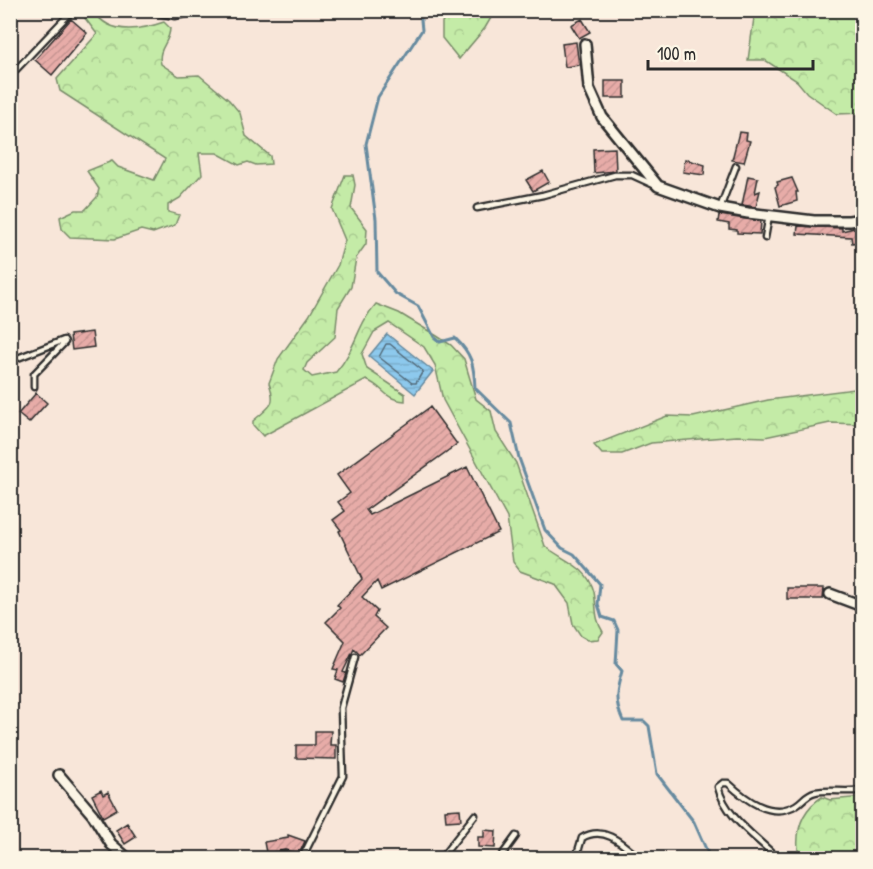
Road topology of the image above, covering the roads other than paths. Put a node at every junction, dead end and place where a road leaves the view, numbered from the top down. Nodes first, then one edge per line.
1 (73, 10) edge
2 (142, 10) edge
3 (202, 11) edge
4 (585, 44) dead end
5 (10, 76) edge
6 (736, 166) dead end
7 (658, 186) junction
8 (477, 208) dead end
9 (720, 208) junction
10 (769, 216) junction
11 (862, 219) edge
12 (765, 238) dead end
13 (10, 361) edge
14 (34, 387) dead end
15 (830, 594) dead end
16 (862, 606) edge
17 (355, 657) dead end
18 (59, 775) dead end
19 (862, 790) edge
20 (475, 815) dead end
21 (516, 836) dead end
22 (772, 853) dead end
23 (127, 858) edge
24 (302, 858) edge
25 (441, 858) edge
26 (500, 858) edge
27 (576, 858) edge
28 (639, 858) edge

1 - 5 lane
2 - 3 lane
4 - 7 street
6 - 9 lane
7 - 8 lane
7 - 9 street
9 - 10 street
10 - 11 street
10 - 12 lane
13 - 14 lane
15 - 16 street
17 - 24 lane
18 - 23 street
19 - 22 lane
20 - 25 lane
21 - 26 lane
27 - 28 lane

